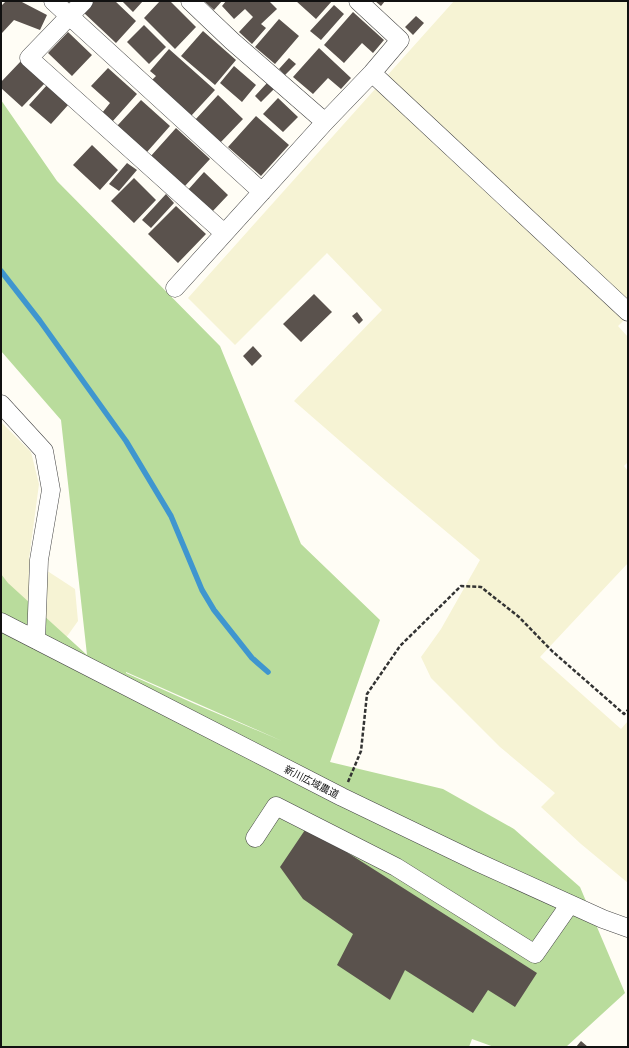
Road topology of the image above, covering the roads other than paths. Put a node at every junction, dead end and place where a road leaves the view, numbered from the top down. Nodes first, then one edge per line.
1 (53, 1) edge
2 (84, 1) edge
3 (190, 1) edge
4 (358, 1) edge
5 (70, 16) junction
6 (372, 73) junction
7 (325, 122) junction
8 (262, 192) junction
9 (224, 233) junction
10 (175, 288) dead end
11 (628, 312) edge
12 (1, 404) edge
13 (1, 622) edge
14 (36, 640) junction
15 (255, 838) dead end
16 (570, 904) junction
17 (628, 928) edge

1 - 5 street
2 - 5 street
3 - 7 street
4 - 6 street
5 - 8 street
5 - 9 street
6 - 7 street
6 - 11 street
7 - 8 street
8 - 9 street
9 - 10 street
12 - 14 street
13 - 14 street, 新川広域農道
14 - 16 street, 新川広域農道
15 - 16 street
16 - 17 street, 新川広域農道

